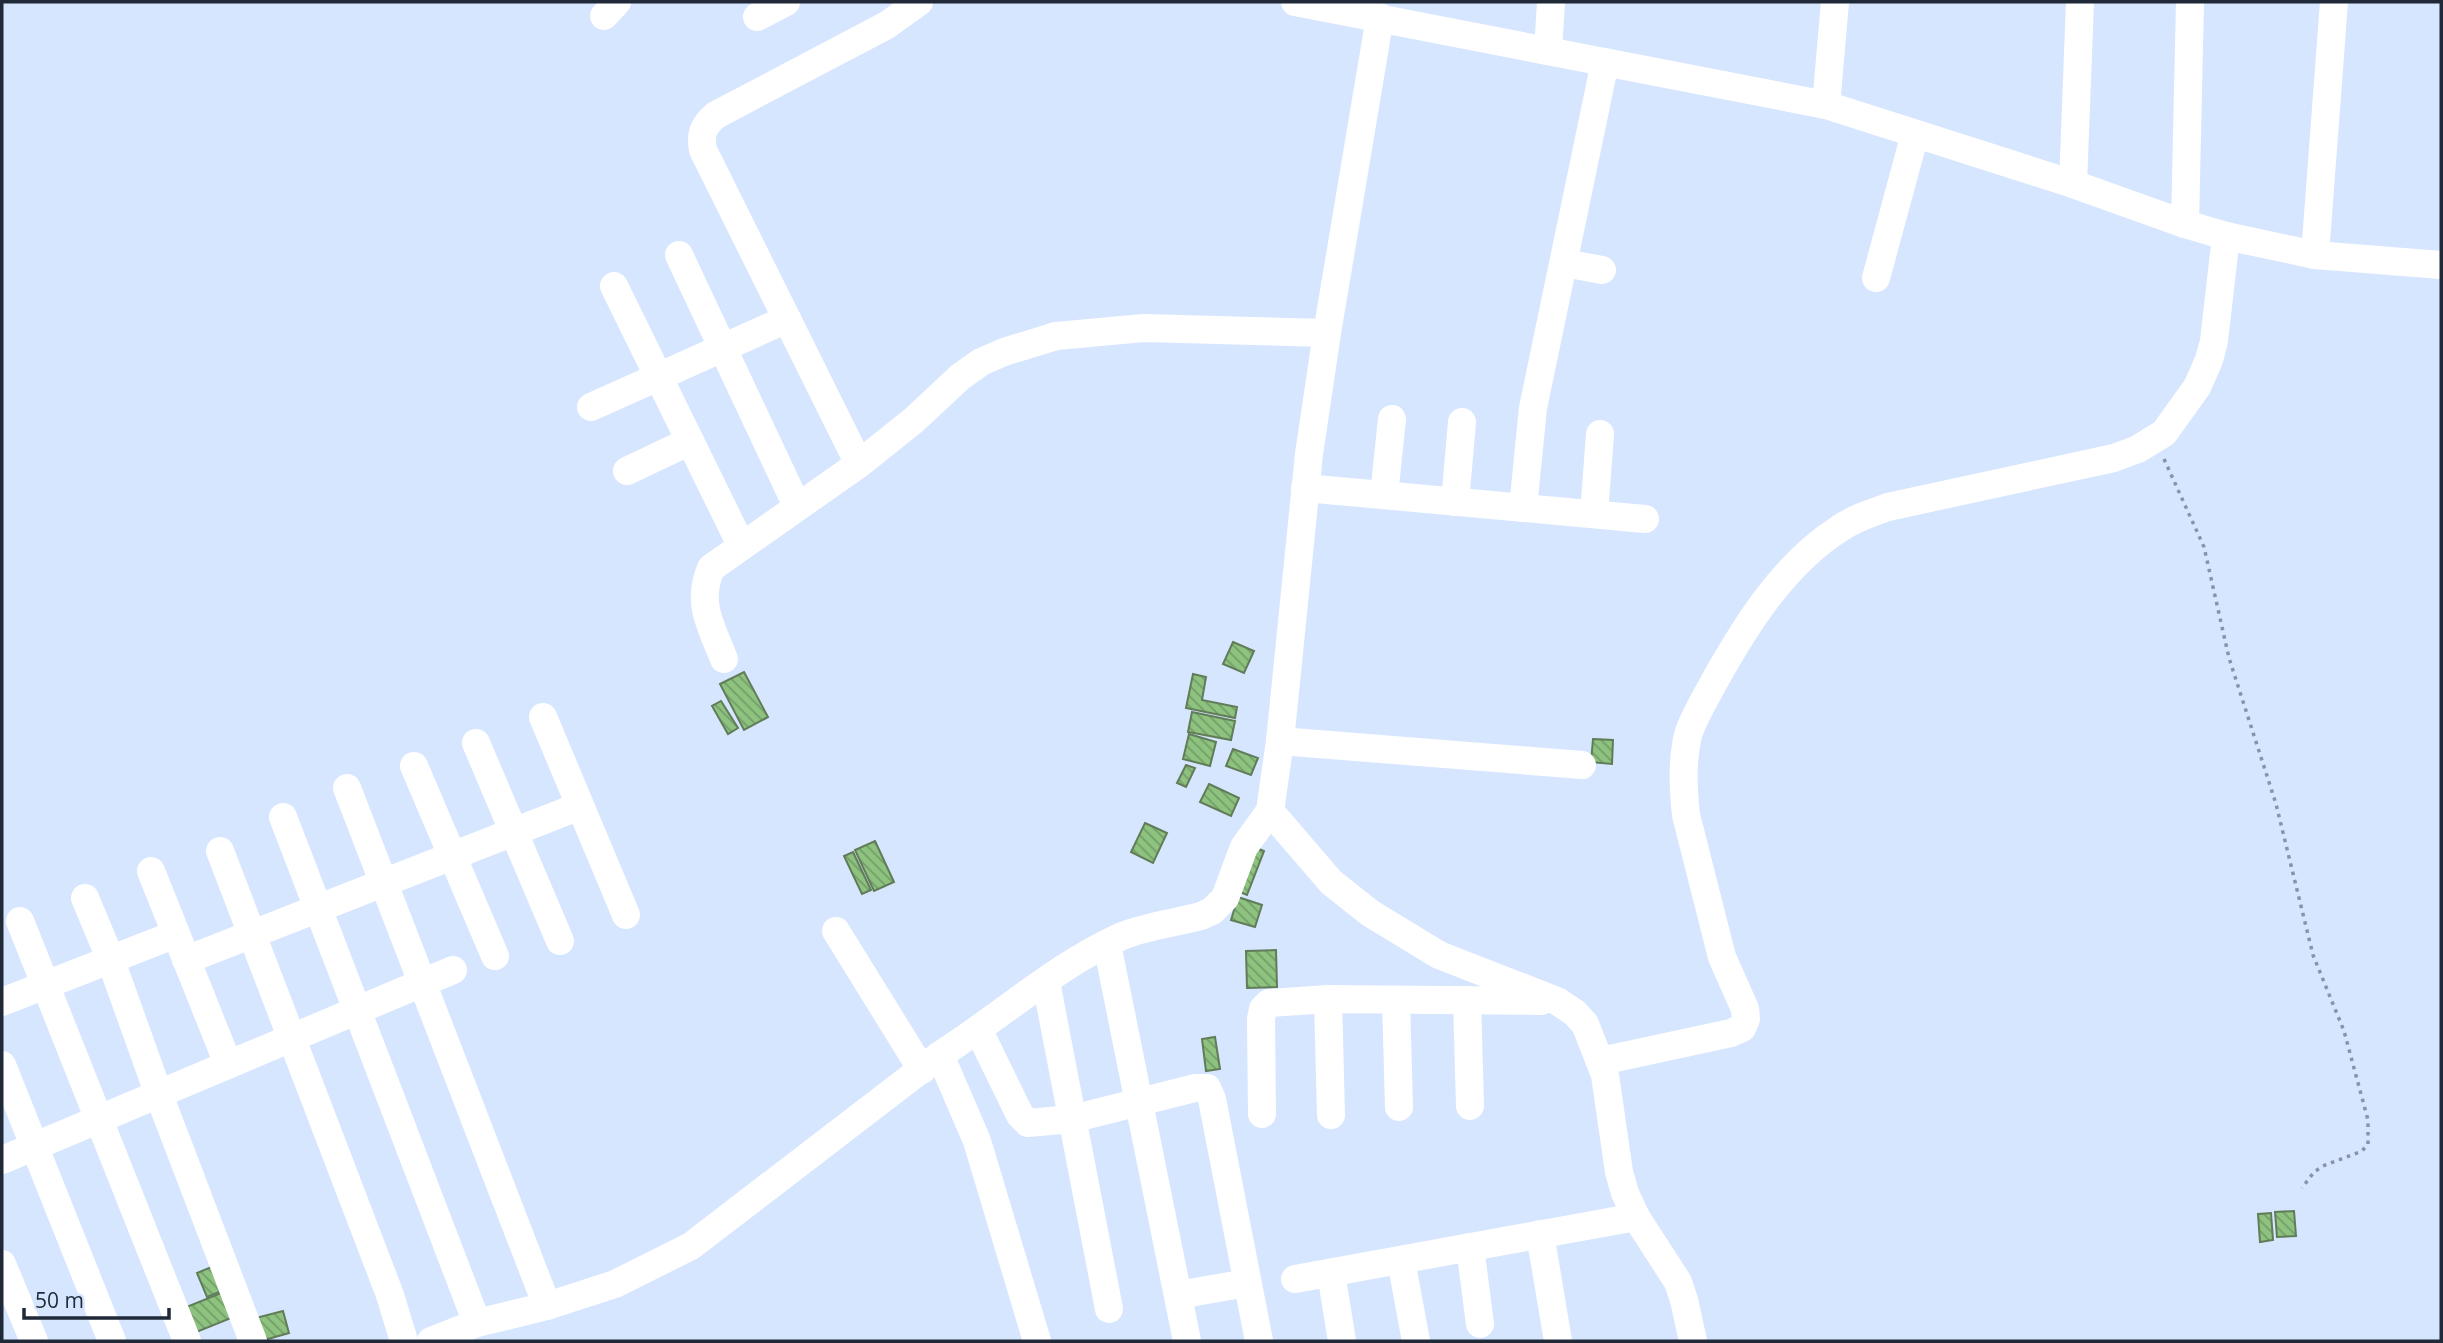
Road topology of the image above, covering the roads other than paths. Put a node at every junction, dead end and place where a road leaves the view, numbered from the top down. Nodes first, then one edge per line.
1 (786, 2) edge
2 (919, 2) edge
3 (1295, 2) edge
4 (1551, 2) edge
5 (1835, 2) edge
6 (2080, 2) edge
7 (2190, 2) edge
8 (2334, 2) edge
9 (1331, 5) edge
10 (1380, 16) junction
11 (757, 17) dead end
12 (1548, 51) junction
13 (1605, 62) junction
14 (1826, 105) junction
15 (1915, 134) junction
16 (2073, 184) junction
17 (2185, 225) junction
18 (2226, 236) junction
19 (679, 255) dead end
20 (2315, 255) junction
21 (1564, 263) junction
22 (2441, 265) edge
23 (1602, 270) dead end
24 (1876, 278) dead end
25 (614, 286) dead end
26 (787, 319) junction
27 (1327, 333) junction
28 (723, 348) junction
29 (659, 377) junction
30 (591, 407) dead end
31 (1392, 419) dead end
32 (1462, 422) dead end
33 (1600, 434) dead end
34 (690, 441) junction
35 (859, 464) junction
36 (627, 471) dead end
37 (1305, 488) junction
38 (1384, 495) junction
39 (1455, 502) junction
40 (797, 506) junction
41 (1523, 508) junction
42 (1594, 514) junction
43 (1645, 519) dead end
44 (741, 545) junction
45 (724, 659) dead end
46 (543, 717) dead end
47 (1280, 741) junction
48 (476, 743) dead end
49 (414, 765) dead end
50 (1581, 765) dead end
51 (347, 788) dead end
52 (580, 806) junction
53 (1270, 811) junction
54 (282, 817) dead end
55 (514, 831) junction
56 (219, 850) dead end
57 (452, 856) junction
58 (150, 871) dead end
59 (383, 883) junction
60 (85, 898) dead end
61 (317, 909) junction
62 (626, 915) dead end
63 (20, 921) dead end
64 (836, 931) dead end
65 (176, 934) junction
66 (252, 934) junction
67 (560, 941) dead end
68 (1107, 944) junction
69 (495, 956) dead end
70 (110, 958) junction
71 (186, 960) junction
72 (453, 970) dead end
73 (422, 982) junction
74 (1045, 982) junction
75 (45, 984) junction
76 (1328, 999) junction
77 (1396, 1000) junction
78 (1467, 1000) junction
79 (1557, 1001) junction
80 (2, 1002) edge
81 (356, 1010) junction
82 (979, 1031) junction
83 (292, 1038) junction
84 (1601, 1061) junction
85 (931, 1062) junction
86 (229, 1064) junction
87 (2, 1065) edge
88 (159, 1095) junction
89 (1139, 1104) junction
90 (1470, 1106) dead end
91 (1399, 1107) dead end
92 (1262, 1114) dead end
93 (1331, 1115) dead end
94 (98, 1119) junction
95 (1072, 1119) junction
96 (34, 1146) junction
97 (2, 1160) edge
98 (1636, 1217) junction
99 (1540, 1234) junction
100 (1469, 1247) junction
101 (1401, 1260) junction
102 (1331, 1273) junction
103 (4, 1276) edge
104 (1295, 1279) dead end
105 (1247, 1283) junction
106 (1178, 1295) junction
107 (547, 1306) junction
108 (1108, 1308) dead end
109 (477, 1323) junction
110 (1480, 1324) dead end
111 (34, 1341) edge
112 (112, 1341) edge
113 (187, 1341) edge
114 (253, 1341) edge
115 (404, 1341) edge
116 (431, 1341) edge
117 (1037, 1341) edge
118 (1187, 1341) edge
119 (1259, 1341) edge
120 (1342, 1341) edge
121 (1416, 1341) edge
122 (1558, 1341) edge
123 (1693, 1341) edge

1 - 11 street
2 - 26 street
3 - 9 street
4 - 12 street
5 - 14 street
6 - 16 street
7 - 17 street
8 - 20 street
9 - 10 street
10 - 12 street
10 - 27 street
12 - 13 street
13 - 14 street
13 - 21 street
14 - 15 street
15 - 16 street
15 - 24 street
16 - 17 street
17 - 18 street
18 - 20 street
18 - 84 street
19 - 28 street
20 - 22 street
21 - 23 street
21 - 41 street
25 - 29 street
26 - 28 street
26 - 35 street
27 - 35 street
27 - 37 street
28 - 29 street
28 - 40 street
29 - 30 street
29 - 34 street
31 - 38 street
32 - 39 street
33 - 42 street
34 - 36 street
34 - 44 street
35 - 40 street
37 - 38 street
37 - 47 street
38 - 39 street
39 - 41 street
40 - 44 street
41 - 42 street
42 - 43 street
44 - 45 street
46 - 52 street
47 - 50 street
47 - 53 street
48 - 55 street
49 - 57 street
51 - 59 street
52 - 55 street
52 - 62 street
53 - 68 street
53 - 79 street
54 - 61 street
55 - 57 street
55 - 67 street
56 - 66 street
57 - 59 street
57 - 69 street
58 - 65 street
59 - 61 street
59 - 73 street
60 - 70 street
61 - 66 street
61 - 81 street
63 - 75 street
64 - 85 street
65 - 70 street
65 - 71 street
66 - 71 street
66 - 83 street
68 - 74 street
68 - 89 street
70 - 75 street
70 - 88 street
71 - 86 street
72 - 73 street
73 - 81 street
73 - 107 street
74 - 82 street
74 - 95 street
75 - 80 street
75 - 94 street
76 - 77 street
76 - 92 street
76 - 93 street
77 - 78 street
77 - 91 street
78 - 79 street
78 - 90 street
79 - 84 street
81 - 83 street
81 - 109 street
82 - 85 street
82 - 95 street
83 - 86 street
83 - 115 street
84 - 98 street
85 - 107 street
85 - 117 street
86 - 88 street
87 - 96 street
88 - 94 street
88 - 114 street
89 - 95 street
89 - 105 street
89 - 106 street
94 - 96 street
94 - 113 street
95 - 108 street
96 - 97 street
96 - 112 street
98 - 99 street
98 - 123 street
99 - 100 street
99 - 122 street
100 - 101 street
100 - 110 street
101 - 102 street
101 - 121 street
102 - 104 street
102 - 120 street
103 - 111 street
105 - 106 street
105 - 119 street
106 - 118 street
107 - 109 street
109 - 116 street

